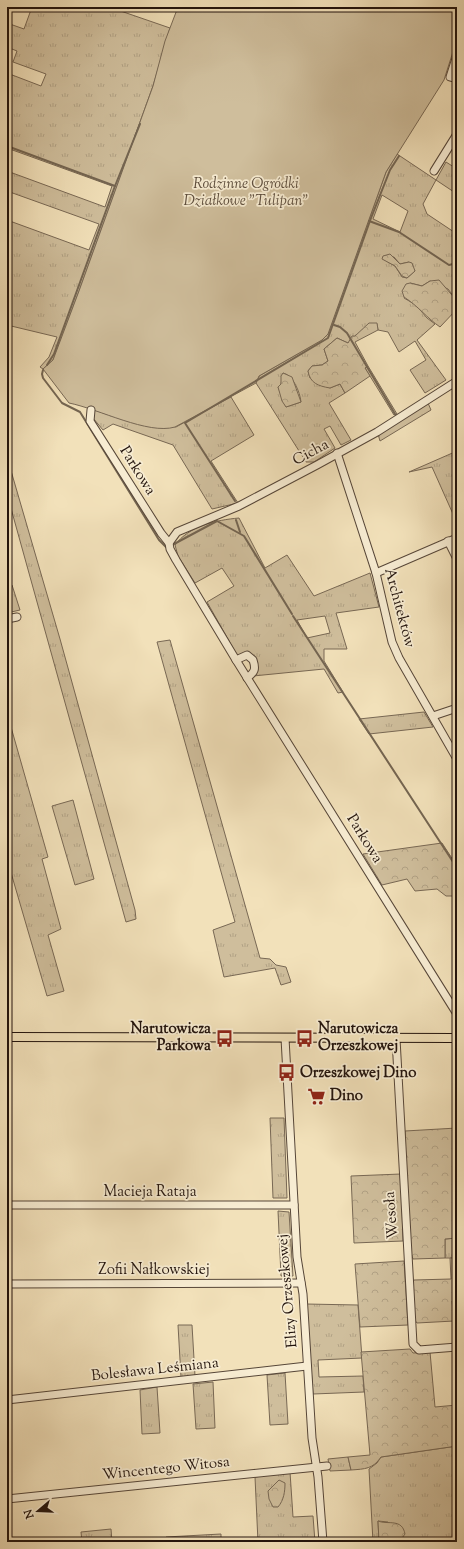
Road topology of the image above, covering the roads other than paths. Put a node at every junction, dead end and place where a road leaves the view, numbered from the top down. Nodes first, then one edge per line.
1 (457, 55) edge
2 (457, 79) edge
3 (457, 134) edge
4 (434, 171) dead end
5 (457, 381) edge
6 (91, 410) dead end
7 (337, 453) junction
8 (457, 538) edge
9 (171, 540) junction
10 (448, 541) junction
11 (457, 559) edge
12 (376, 573) junction
13 (17, 618) dead end
14 (7, 619) edge
15 (236, 660) junction
16 (247, 678) junction
17 (457, 708) edge
18 (433, 716) junction
19 (457, 759) edge
20 (457, 1014) edge
21 (7, 1037) edge
22 (285, 1038) junction
23 (457, 1038) edge
24 (396, 1039) junction
25 (7, 1205) edge
26 (294, 1205) junction
27 (301, 1283) junction
28 (7, 1284) edge
29 (457, 1347) edge
30 (307, 1366) junction
31 (7, 1400) edge
32 (316, 1466) junction
33 (327, 1466) dead end
34 (7, 1498) edge
35 (323, 1542) edge

1 - 2 street
3 - 4 street
5 - 7 street, Cicha
6 - 9 street, Parkowa
7 - 9 street, Cicha
7 - 12 street, Architektów
8 - 10 street
9 - 15 street, Parkowa
10 - 11 street
10 - 12 street
12 - 18 street, Architektów
13 - 14 street
15 - 16 street, Parkowa
15 - 16 street
16 - 20 street, Parkowa
17 - 18 street
18 - 19 street, Architektów
21 - 22 main road
22 - 24 main road
22 - 26 street, Elizy Orzeszkowej
23 - 24 main road
24 - 29 street, Wesoła
25 - 26 street, Macieja Rataja
26 - 27 street, Elizy Orzeszkowej
27 - 28 street, Zofii Nałkowskiej
27 - 30 street, Elizy Orzeszkowej
30 - 31 street, Bolesława Leśmiana
30 - 32 street, Elizy Orzeszkowej
32 - 33 street, Wincentego Witosa
32 - 34 street, Wincentego Witosa
32 - 35 street, Elizy Orzeszkowej

